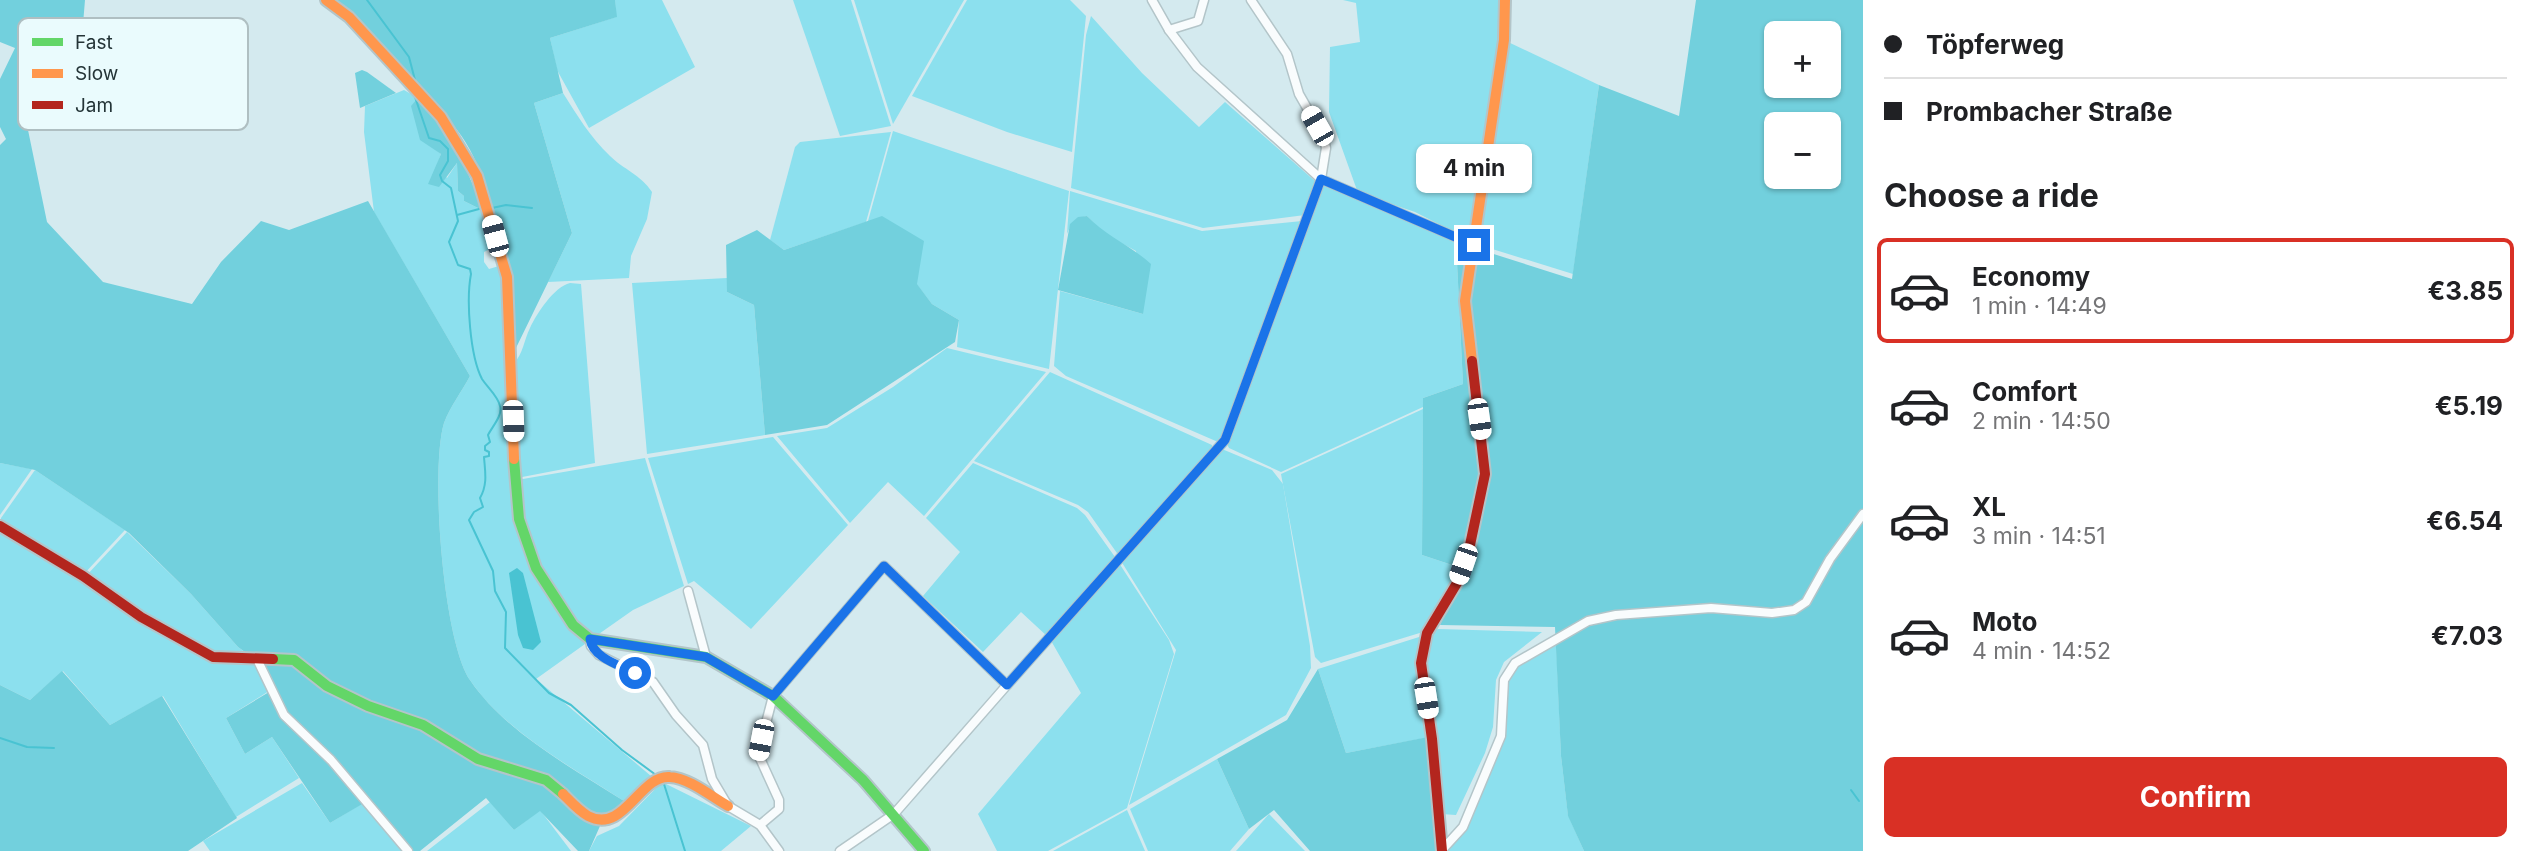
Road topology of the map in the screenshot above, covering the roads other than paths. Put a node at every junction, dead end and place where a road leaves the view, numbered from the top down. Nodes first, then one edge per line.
1 (326, 0) edge
2 (1152, 0) edge
3 (1205, 0) edge
4 (1251, 0) edge
5 (1505, 0) edge
6 (1169, 30) junction
7 (1321, 179) junction
8 (1474, 245) junction
9 (1863, 514) edge
10 (0, 526) edge
11 (688, 592) dead end
12 (590, 639) junction
13 (706, 657) junction
14 (257, 659) junction
15 (1007, 685) junction
16 (773, 696) junction
17 (728, 806) junction
18 (894, 814) junction
19 (760, 825) junction
20 (1442, 850) edge
21 (408, 851) edge
22 (779, 851) edge
23 (840, 851) edge
24 (924, 851) edge

1 - 12 street
2 - 6 street
3 - 6 street
4 - 7 street
5 - 8 street
6 - 7 street
7 - 8 street
7 - 15 street
8 - 20 street
9 - 20 street
10 - 14 street
11 - 13 street
12 - 13 street
12 - 17 street
13 - 16 street
14 - 17 street
14 - 21 street
15 - 16 street
15 - 18 street
16 - 18 street
16 - 19 street
17 - 19 street
18 - 23 street
18 - 24 street
19 - 22 street

